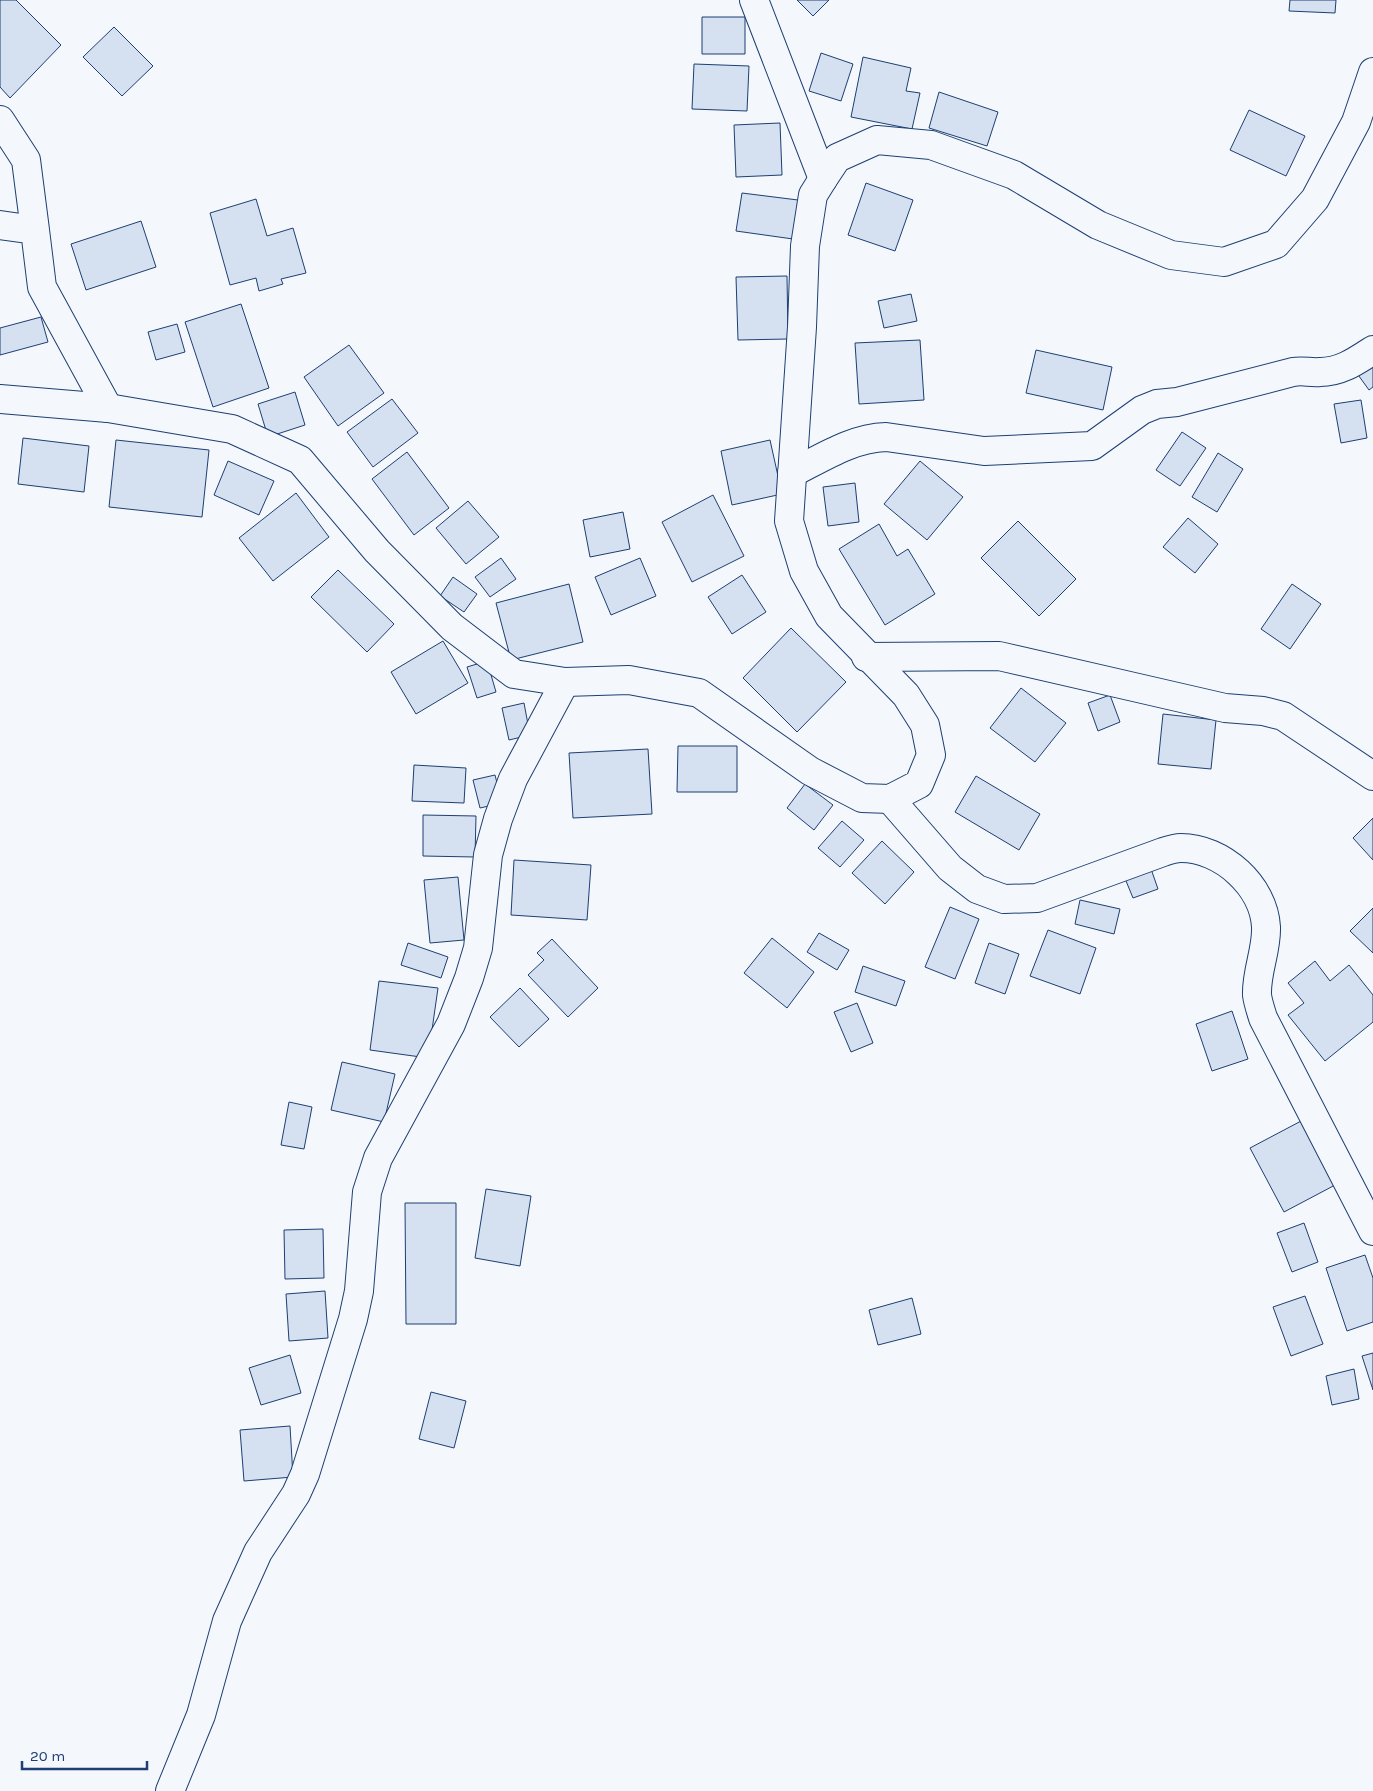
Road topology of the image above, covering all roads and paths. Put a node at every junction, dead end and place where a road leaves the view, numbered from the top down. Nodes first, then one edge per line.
1 (754, 0) edge
2 (1373, 72) edge
3 (0, 120) edge
4 (823, 179) junction
5 (0, 225) edge
6 (35, 230) junction
7 (1373, 350) edge
8 (0, 399) edge
9 (108, 408) junction
10 (792, 472) junction
11 (866, 656) junction
12 (566, 682) junction
13 (1373, 776) edge
14 (890, 799) junction
15 (1366, 1206) edge
16 (1373, 1231) edge
17 (170, 1791) edge

1 - 4 street
2 - 4 street
3 - 6 street
4 - 10 street
5 - 6 street
6 - 9 street
7 - 10 street
8 - 9 street
9 - 12 street
10 - 11 street
11 - 13 street
11 - 14 street
12 - 14 street
12 - 17 street
14 - 15 street
15 - 16 street

